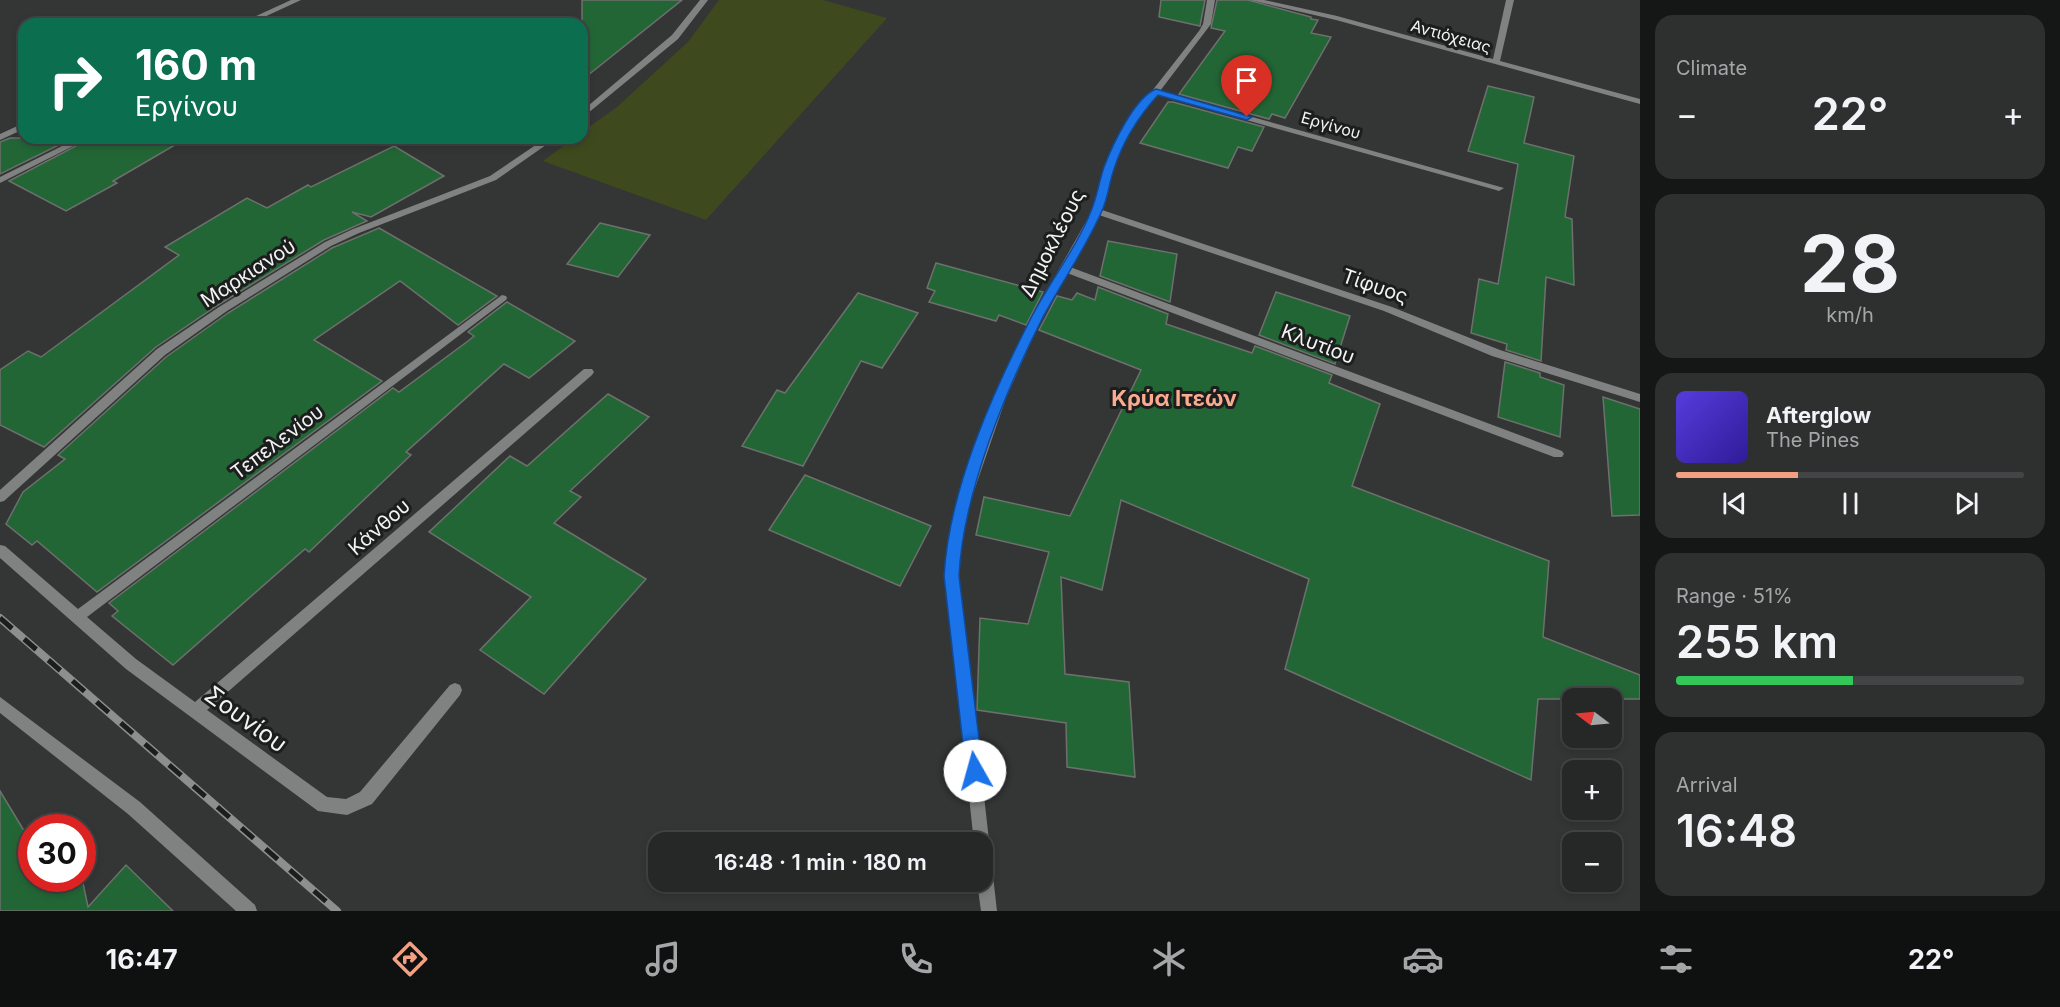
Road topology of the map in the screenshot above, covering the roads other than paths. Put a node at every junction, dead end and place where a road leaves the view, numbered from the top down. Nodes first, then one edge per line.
1 (297, 0) edge
2 (704, 0) edge
3 (1211, 0) edge
4 (1254, 0) edge
5 (1510, 0) edge
6 (256, 18) edge
7 (1496, 63) junction
8 (1156, 92) junction
9 (1640, 102) edge
10 (588, 110) edge
11 (18, 129) edge
12 (0, 137) edge
13 (73, 144) edge
14 (543, 144) edge
15 (0, 180) edge
16 (1499, 188) dead end
17 (1097, 211) junction
18 (1065, 269) junction
19 (502, 298) dead end
20 (588, 372) dead end
21 (1640, 398) edge
22 (1558, 454) dead end
23 (0, 497) edge
24 (0, 550) edge
25 (76, 618) junction
26 (455, 690) dead end
27 (0, 704) edge
28 (195, 711) junction
29 (981, 832) edge
30 (987, 892) edge
31 (249, 911) edge
32 (989, 911) edge

1 - 6 street
2 - 10 street
3 - 8 street, Δημοκλέους
4 - 7 street, Αντιόχειας
5 - 7 street
7 - 9 street, Αντιόχειας
8 - 16 street, Εργίνου
8 - 17 street, Δημοκλέους
11 - 12 street
13 - 15 street
14 - 23 street, Μαρκιανού
17 - 18 street, Δημοκλέους
17 - 21 street, Τίφυος
18 - 22 street, Κλυτίου
18 - 29 street, Δημοκλέους
19 - 25 street, Τεπελενίου
20 - 28 street, Κάνθου
24 - 25 street, Σουνίου
25 - 28 street, Σουνίου
26 - 28 street, Σουνίου
27 - 31 street
30 - 32 street

